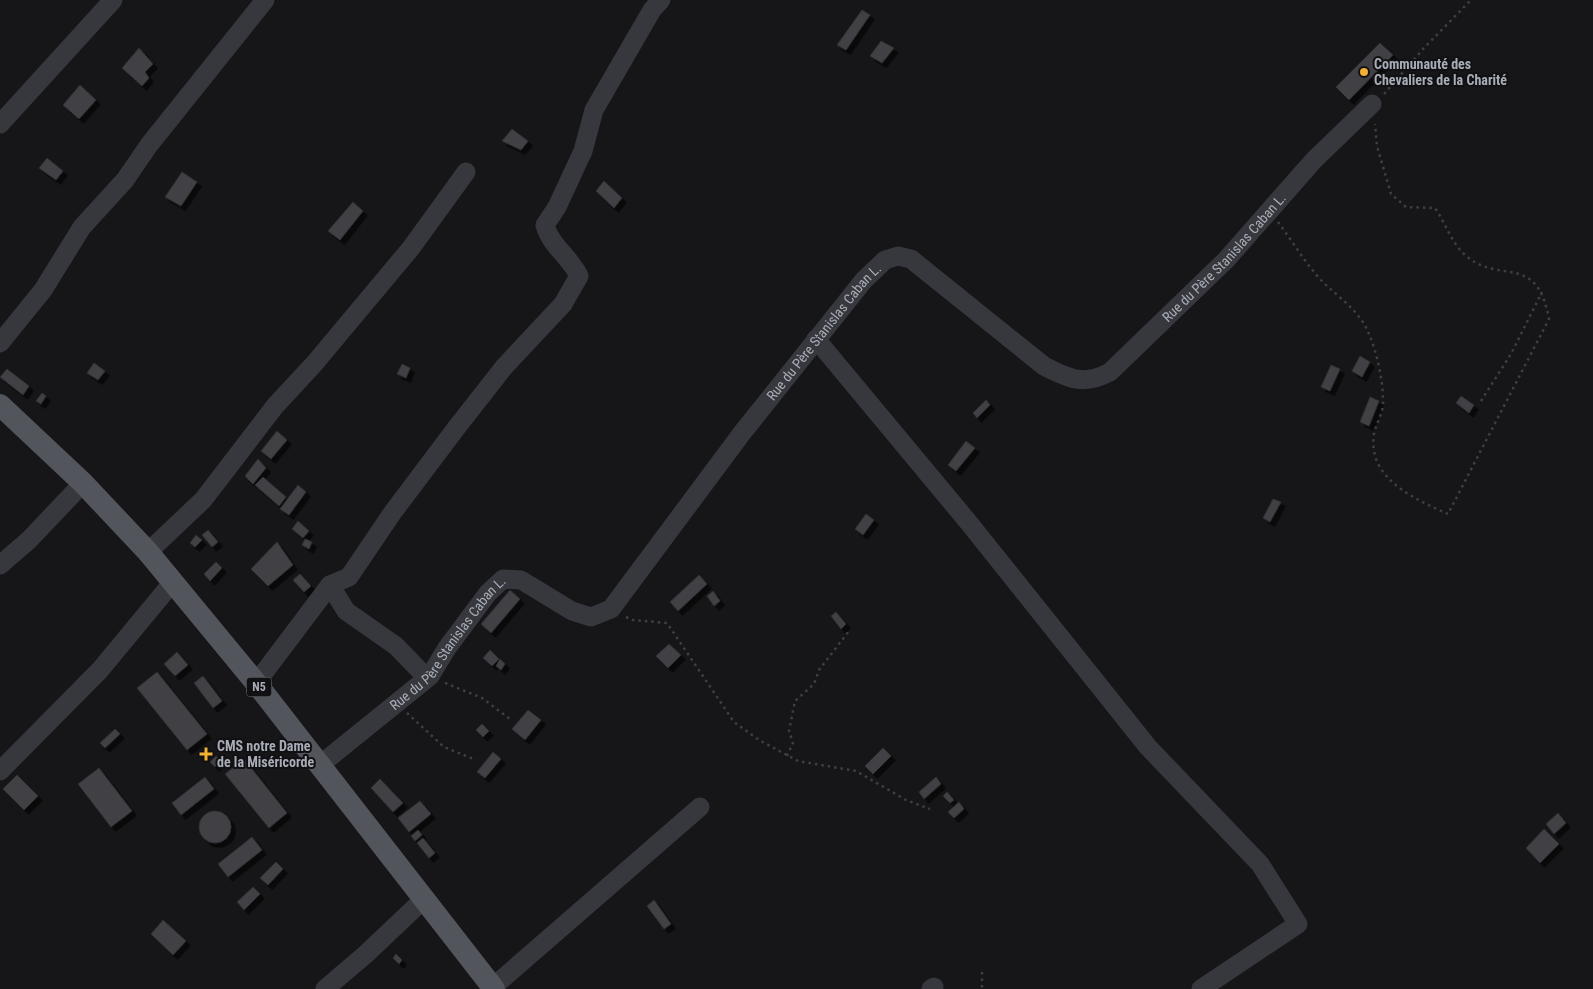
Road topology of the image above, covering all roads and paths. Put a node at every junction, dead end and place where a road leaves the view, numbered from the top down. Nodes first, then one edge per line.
1 (113, 0) edge
2 (265, 0) edge
3 (661, 0) edge
4 (1470, 0) edge
5 (1372, 104) junction
6 (0, 124) edge
7 (466, 172) dead end
8 (1270, 210) junction
9 (1542, 292) junction
10 (816, 339) junction
11 (0, 343) edge
12 (1481, 401) dead end
13 (0, 405) edge
14 (83, 484) junction
15 (148, 552) junction
16 (0, 565) edge
17 (172, 583) junction
18 (330, 585) junction
19 (611, 609) junction
20 (849, 632) dead end
21 (428, 677) junction
22 (256, 683) junction
23 (397, 704) junction
24 (510, 719) dead end
25 (788, 756) junction
26 (476, 760) dead end
27 (320, 765) junction
28 (0, 770) edge
29 (700, 807) dead end
30 (930, 809) dead end
31 (424, 899) junction
32 (982, 972) dead end
33 (493, 988) edge
34 (325, 989) edge
35 (982, 989) edge
36 (1201, 989) edge

1 - 6 street
2 - 11 street
3 - 18 street
4 - 5 path
5 - 8 street, Rue du Père Stanislas Caban L.
5 - 9 path
7 - 15 street
8 - 9 path
8 - 10 street, Rue du Père Stanislas Caban L.
9 - 12 path
10 - 19 street, Rue du Père Stanislas Caban L.
10 - 36 street
13 - 14 main road, N5 / N5
14 - 15 main road, N5 / N5
14 - 16 street
15 - 17 main road, N5 / N5
17 - 22 main road, N5 / N5
17 - 28 street
18 - 21 street
18 - 22 street
19 - 21 street, Rue du Père Stanislas Caban L.
19 - 25 path
20 - 25 path
21 - 23 street, Rue du Père Stanislas Caban L.
21 - 24 path
22 - 27 main road, N5 / N5
23 - 26 path
23 - 27 street, Rue du Père Stanislas Caban L.
25 - 30 path
27 - 31 main road, N5 / N5
29 - 33 street
31 - 33 main road, N5 / N5
31 - 34 street
32 - 35 path

